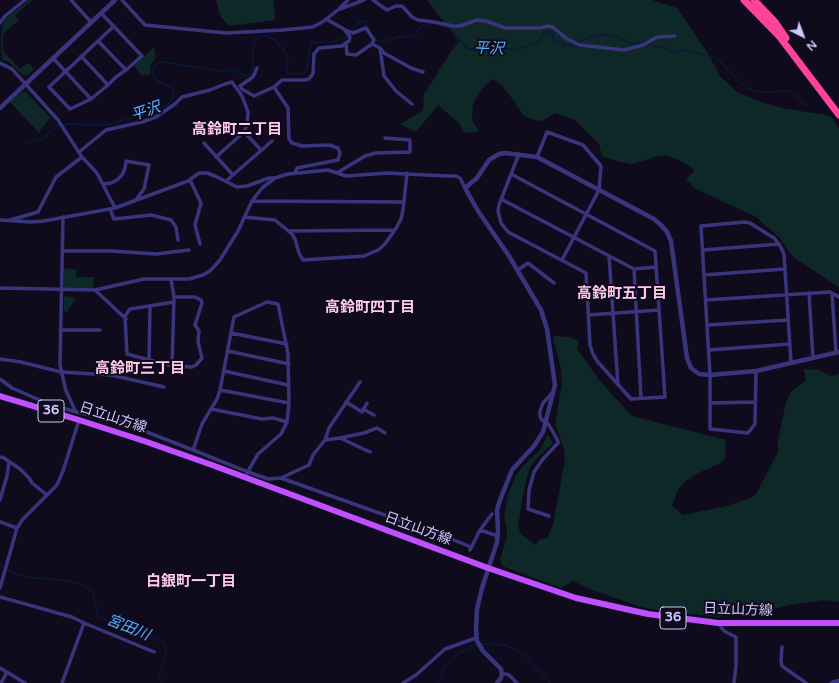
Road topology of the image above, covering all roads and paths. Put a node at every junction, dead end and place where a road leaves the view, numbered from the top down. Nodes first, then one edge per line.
1 (25, 0) edge
2 (71, 0) edge
3 (115, 0) edge
4 (122, 0) edge
5 (348, 0) edge
6 (364, 0) edge
7 (373, 0) edge
8 (744, 0) edge
9 (754, 0) edge
10 (338, 10) junction
11 (101, 13) junction
12 (326, 19) junction
13 (91, 22) junction
14 (0, 23) edge
15 (114, 26) junction
16 (350, 32) junction
17 (675, 36) dead end
18 (98, 41) junction
19 (346, 43) junction
20 (372, 44) junction
21 (380, 48) junction
22 (81, 56) junction
23 (53, 58) junction
24 (0, 63) edge
25 (257, 68) dead end
26 (126, 70) junction
27 (65, 71) junction
28 (423, 72) dead end
29 (811, 77) junction
30 (26, 84) junction
31 (108, 85) junction
32 (274, 87) junction
33 (91, 99) junction
34 (412, 104) dead end
35 (0, 108) edge
36 (839, 115) edge
37 (244, 132) junction
38 (385, 138) dead end
39 (272, 141) dead end
40 (204, 143) dead end
41 (261, 150) junction
42 (79, 152) junction
43 (519, 154) junction
44 (82, 157) junction
45 (216, 157) junction
46 (537, 157) junction
47 (295, 172) junction
48 (337, 173) junction
49 (407, 173) junction
50 (510, 174) junction
51 (233, 175) junction
52 (275, 178) junction
53 (190, 180) junction
54 (226, 181) junction
55 (103, 184) junction
56 (465, 188) junction
57 (599, 190) junction
58 (501, 199) junction
59 (135, 201) junction
60 (252, 201) junction
61 (404, 202) junction
62 (116, 208) junction
63 (110, 209) junction
64 (587, 214) junction
65 (63, 217) junction
66 (244, 217) junction
67 (0, 220) edge
68 (9, 221) junction
69 (395, 230) junction
70 (288, 231) junction
71 (574, 238) junction
72 (178, 240) dead end
73 (200, 244) dead end
74 (779, 244) junction
75 (189, 250) dead end
76 (703, 250) junction
77 (63, 251) junction
78 (610, 256) junction
79 (562, 260) junction
80 (656, 267) junction
81 (634, 269) junction
82 (785, 269) junction
83 (518, 270) junction
84 (704, 275) junction
85 (171, 279) junction
86 (554, 283) dead end
87 (0, 288) edge
88 (62, 289) junction
89 (95, 290) junction
90 (809, 293) junction
91 (832, 293) junction
92 (787, 294) junction
93 (839, 297) edge
94 (174, 298) junction
95 (706, 300) junction
96 (174, 302) junction
97 (150, 306) junction
98 (659, 310) junction
99 (636, 312) junction
100 (613, 313) junction
101 (588, 315) junction
102 (126, 319) junction
103 (788, 320) junction
104 (707, 325) junction
105 (60, 330) junction
106 (100, 330) dead end
107 (231, 333) junction
108 (287, 344) junction
109 (790, 344) junction
110 (709, 350) junction
111 (228, 351) junction
112 (837, 353) edge
113 (813, 358) junction
114 (0, 359) edge
115 (149, 360) junction
116 (791, 363) junction
117 (289, 364) junction
118 (172, 366) junction
119 (224, 371) junction
120 (756, 371) junction
121 (61, 372) junction
122 (710, 375) junction
123 (0, 379) edge
124 (360, 382) dead end
125 (288, 385) junction
126 (618, 385) junction
127 (164, 387) dead end
128 (220, 390) junction
129 (554, 391) junction
130 (0, 396) edge
131 (641, 398) junction
132 (346, 402) junction
133 (755, 402) junction
134 (289, 403) junction
135 (710, 403) junction
136 (367, 404) dead end
137 (211, 410) junction
138 (363, 410) junction
139 (76, 412) junction
140 (374, 415) dead end
141 (79, 420) junction
142 (287, 422) junction
143 (546, 422) junction
144 (137, 428) junction
145 (385, 433) dead end
146 (133, 438) junction
147 (340, 438) junction
148 (325, 440) junction
149 (193, 450) junction
150 (370, 452) dead end
151 (0, 457) edge
152 (9, 462) junction
153 (246, 475) junction
154 (282, 478) junction
155 (47, 495) junction
156 (0, 500) edge
157 (492, 514) dead end
158 (549, 516) dead end
159 (0, 522) edge
160 (17, 528) junction
161 (480, 530) junction
162 (498, 536) junction
163 (488, 568) junction
164 (0, 588) edge
165 (0, 597) edge
166 (84, 623) junction
167 (718, 623) junction
168 (839, 623) edge
169 (477, 639) junction
170 (782, 647) dead end
171 (154, 652) dead end
172 (0, 668) edge
173 (7, 672) junction
174 (502, 674) junction
175 (839, 681) edge
176 (1, 683) edge
177 (24, 683) edge
178 (62, 683) edge
179 (403, 683) edge
180 (497, 683) edge
181 (517, 683) edge
182 (734, 683) edge
183 (806, 683) edge
184 (832, 683) edge

1 - 14 street
2 - 13 street
3 - 11 street
4 - 12 street
5 - 10 street
6 - 10 street
7 - 17 street
8 - 29 highway
9 - 29 highway
10 - 12 street
11 - 13 street
11 - 15 street
12 - 16 street
13 - 23 street
15 - 18 street
15 - 26 street
16 - 19 street
16 - 20 street
18 - 22 street
18 - 26 street
19 - 20 street
19 - 32 street
20 - 21 street
21 - 28 street
21 - 34 street
22 - 27 street
22 - 31 street
23 - 27 street
23 - 30 street
24 - 30 street
25 - 32 street
26 - 31 street
27 - 33 street
27 - 33 street
29 - 36 highway
30 - 35 street
30 - 42 street
31 - 33 street
32 - 47 street
37 - 41 street
37 - 42 street
37 - 45 street
38 - 48 street
39 - 41 street
40 - 45 street
41 - 51 street
42 - 44 street
43 - 46 street
43 - 50 street
43 - 56 street
44 - 55 street
44 - 68 street
45 - 51 street
46 - 57 street
46 - 57 street
47 - 48 street
47 - 52 street
48 - 49 street
49 - 56 street
49 - 61 street
50 - 58 street
50 - 64 street
51 - 54 street
52 - 54 street
52 - 60 street
53 - 54 street
53 - 59 street
53 - 73 street
55 - 59 street
55 - 62 street
56 - 83 street
57 - 64 street
57 - 122 street
58 - 71 street
58 - 79 street
59 - 62 street
60 - 61 street
60 - 66 street
61 - 69 street
62 - 63 street
63 - 65 street
63 - 72 street
64 - 71 street
64 - 80 street
65 - 68 street
65 - 77 street
66 - 70 street
66 - 85 street
67 - 68 street
69 - 70 street
69 - 70 street
71 - 78 street
71 - 79 street
74 - 76 street
74 - 76 street
74 - 82 street
75 - 77 street
76 - 84 street
77 - 88 street
78 - 81 street
78 - 100 street
79 - 101 street
80 - 81 street
80 - 98 street
81 - 99 street
82 - 84 street
82 - 92 street
83 - 86 street
83 - 129 street
84 - 95 street
85 - 89 street
85 - 94 street
87 - 88 street
88 - 89 street
88 - 105 street
89 - 102 street
90 - 91 street
90 - 92 street
90 - 113 street
91 - 93 street
91 - 112 street
92 - 95 street
92 - 103 street
94 - 96 street
94 - 118 street
95 - 104 street
96 - 97 street
96 - 118 street
97 - 102 street
97 - 115 street
98 - 99 street
98 - 131 street
99 - 100 street
99 - 131 street
100 - 101 street
100 - 126 street
101 - 126 street
102 - 115 street
103 - 104 street
103 - 109 street
104 - 110 street
105 - 106 street
105 - 121 street
107 - 108 street
107 - 108 street
107 - 111 street
108 - 117 street
109 - 110 street
109 - 116 street
110 - 122 street
111 - 117 street
111 - 119 street
112 - 113 street
113 - 116 street
114 - 121 street
115 - 118 street
116 - 120 street
117 - 125 street
119 - 125 street
119 - 128 street
120 - 122 street
120 - 133 street
121 - 127 street
121 - 139 street
122 - 135 street
123 - 139 street
124 - 132 street
125 - 134 street
126 - 131 street
128 - 134 street
128 - 137 street
129 - 143 street
129 - 143 street
130 - 141 main road, 日立山方線 / 36
132 - 138 street
132 - 148 street
133 - 135 street
133 - 135 street
134 - 142 street
136 - 138 street
137 - 142 street
137 - 149 street
138 - 140 street
139 - 144 street
141 - 146 main road, 日立山方線 / 36
141 - 155 street
142 - 153 street
143 - 158 street
143 - 162 street
144 - 146 street
144 - 149 street
145 - 147 street
146 - 153 main road, 日立山方線 / 36
147 - 148 street
147 - 150 street
148 - 154 street
149 - 153 street
151 - 152 street
152 - 155 street
152 - 156 street
153 - 154 street
153 - 163 main road, 日立山方線 / 36
154 - 161 street
155 - 160 street
157 - 161 street
159 - 160 street
160 - 164 street
161 - 162 street
162 - 163 street
163 - 167 main road, 日立山方線 / 36
163 - 169 street
165 - 166 street
166 - 171 street
166 - 178 street
167 - 168 main road, 日立山方線 / 36
167 - 182 street
169 - 174 street
169 - 179 street
170 - 183 street
172 - 173 street
173 - 176 street
173 - 177 street
174 - 180 street
174 - 181 street
175 - 184 street

